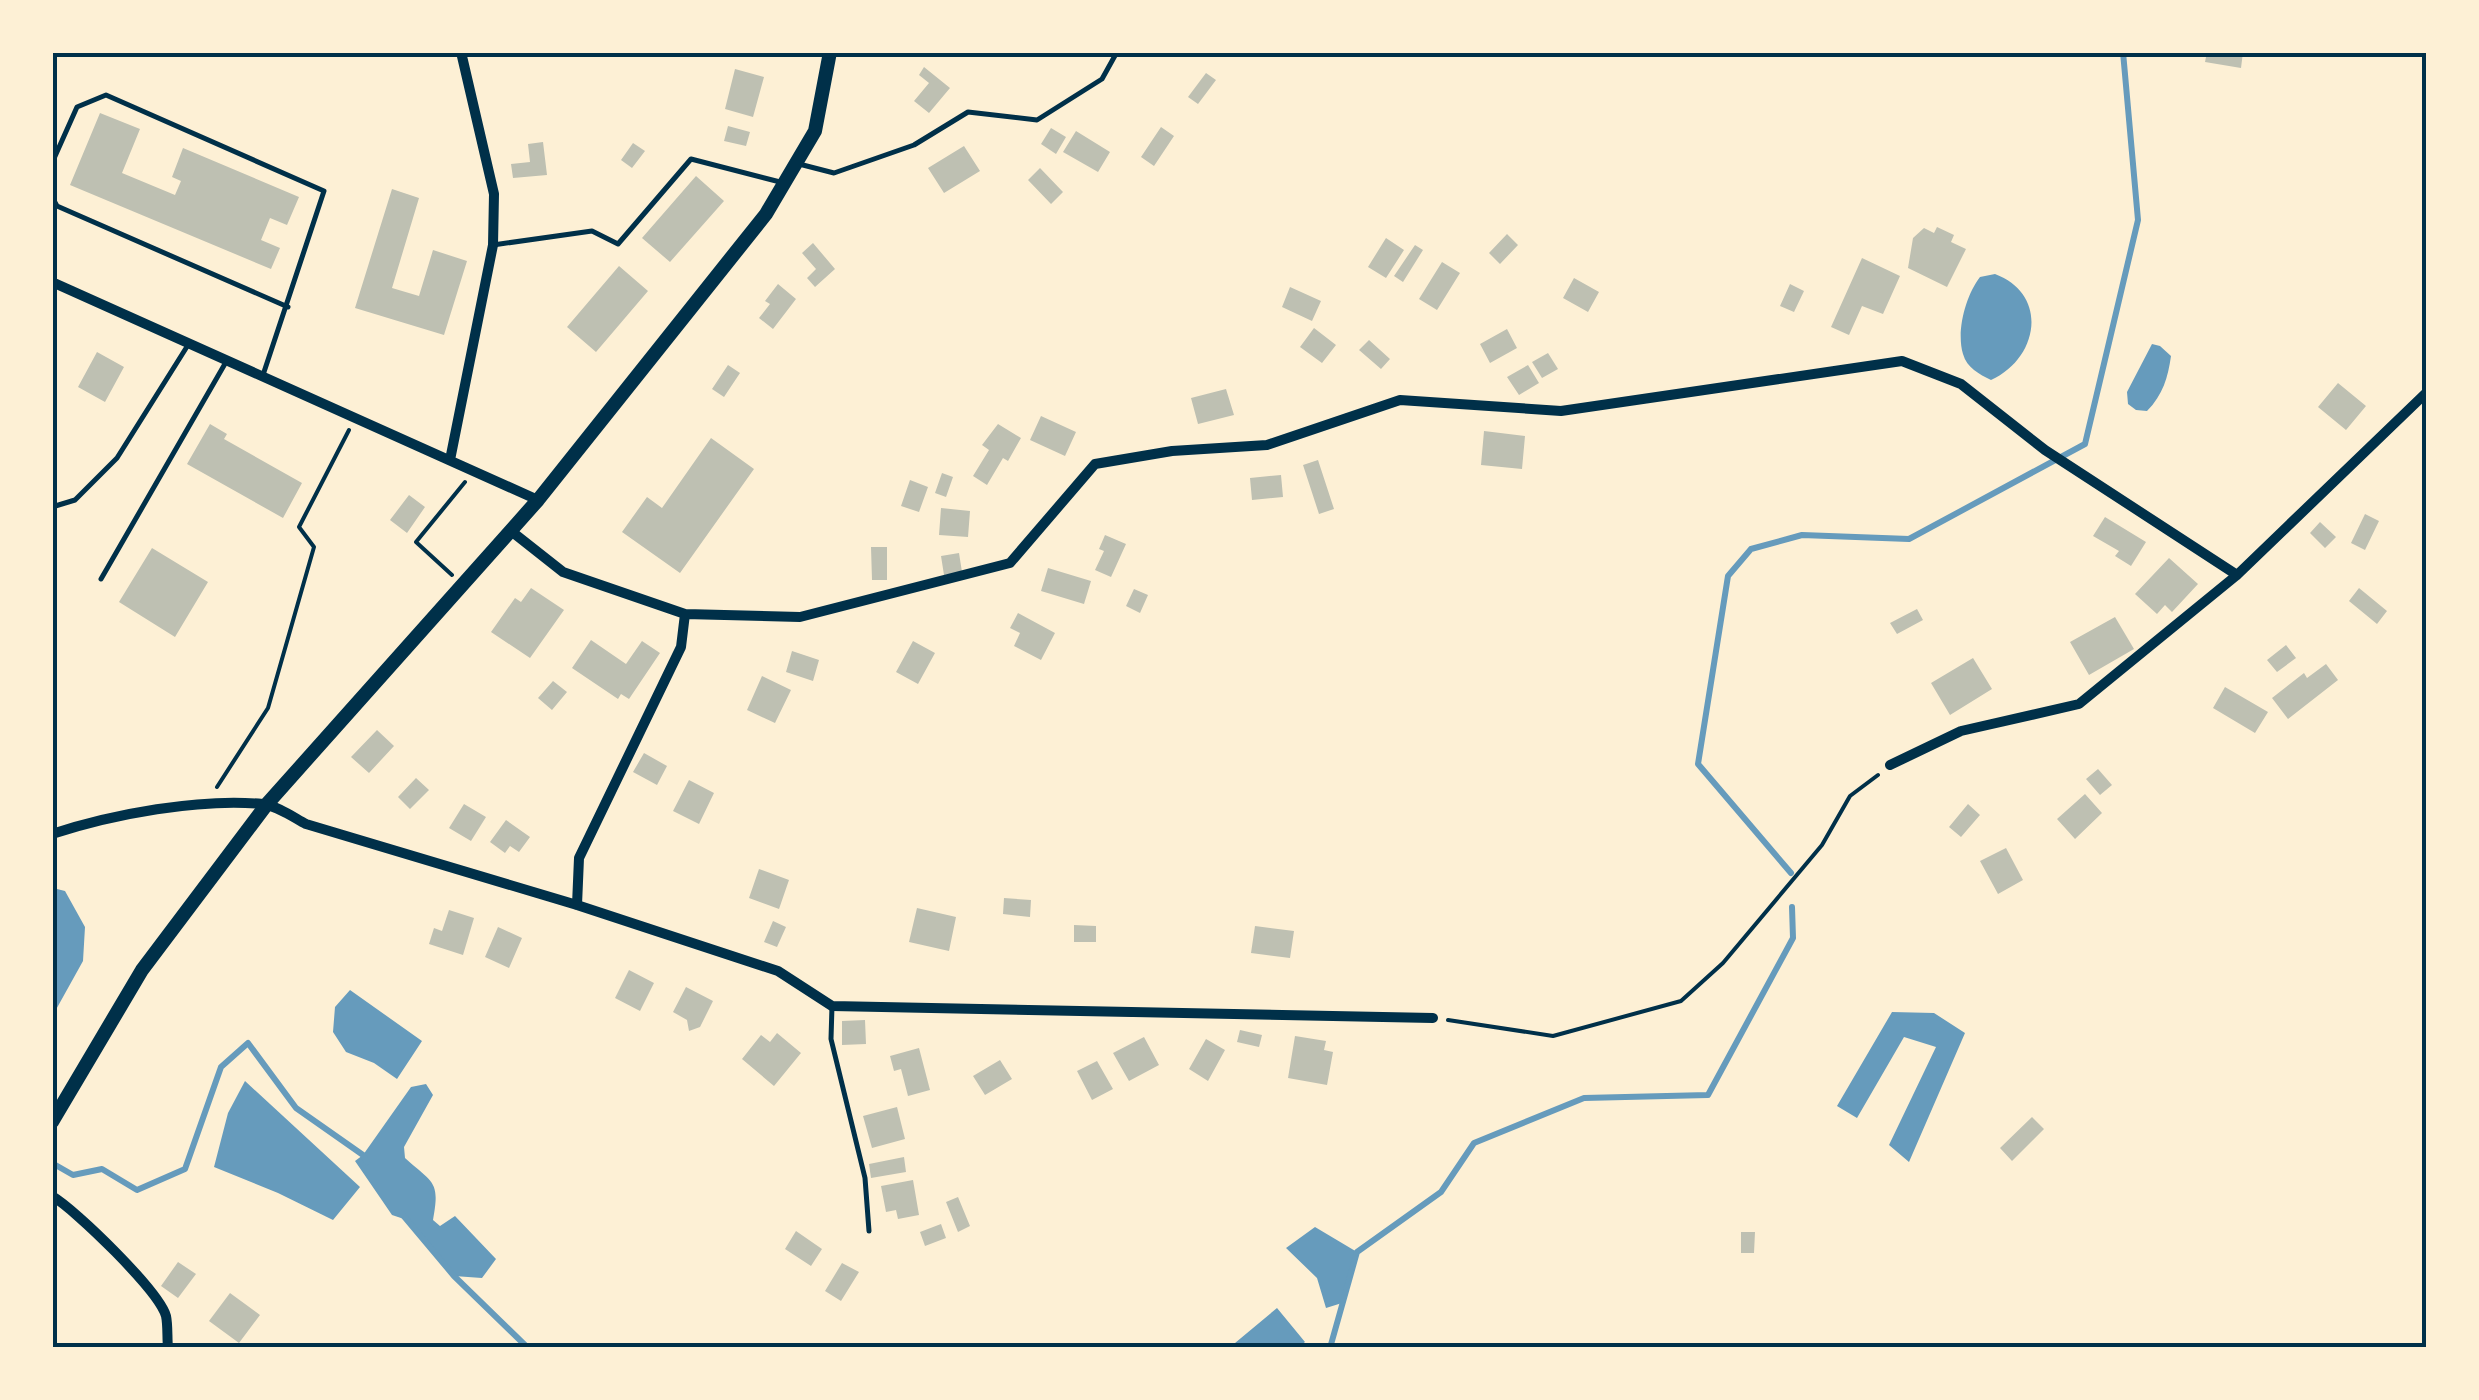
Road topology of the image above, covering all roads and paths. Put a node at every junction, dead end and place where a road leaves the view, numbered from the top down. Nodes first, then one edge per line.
1 (461, 52) edge
2 (830, 52) edge
3 (1116, 52) edge
4 (52, 163) edge
5 (796, 163) junction
6 (784, 183) junction
7 (52, 197) edge
8 (493, 245) junction
9 (52, 282) edge
10 (288, 307) junction
11 (190, 342) junction
12 (228, 359) junction
13 (263, 375) junction
14 (2426, 392) edge
15 (356, 417) junction
16 (450, 460) junction
17 (474, 471) junction
18 (538, 500) junction
19 (52, 507) edge
20 (511, 531) junction
21 (2237, 575) junction
22 (101, 579) dead end
23 (463, 584) junction
24 (686, 614) junction
25 (1890, 765) joint
26 (267, 804) junction
27 (198, 806) junction
28 (52, 834) edge
29 (577, 904) junction
30 (832, 1006) junction
31 (1433, 1018) joint
32 (52, 1122) edge
33 (52, 1196) edge
34 (870, 1231) dead end
35 (168, 1348) edge

1 - 8 street
2 - 5 main road
3 - 5 lane
4 - 10 lane
5 - 6 main road
6 - 8 lane
6 - 18 main road
7 - 10 lane
8 - 16 street
9 - 11 street
10 - 13 lane
11 - 12 street
11 - 19 lane
12 - 13 street
12 - 22 lane
13 - 15 street
14 - 21 street
15 - 16 street
15 - 27 path
16 - 17 street
17 - 18 street
17 - 23 path
18 - 20 main road
20 - 23 main road
20 - 24 street
21 - 24 street
21 - 25 street
23 - 26 main road
24 - 29 street
25 - 31 path
26 - 27 street
26 - 29 street
26 - 32 main road
27 - 28 street
29 - 30 street
30 - 31 street
30 - 34 lane
33 - 35 street

